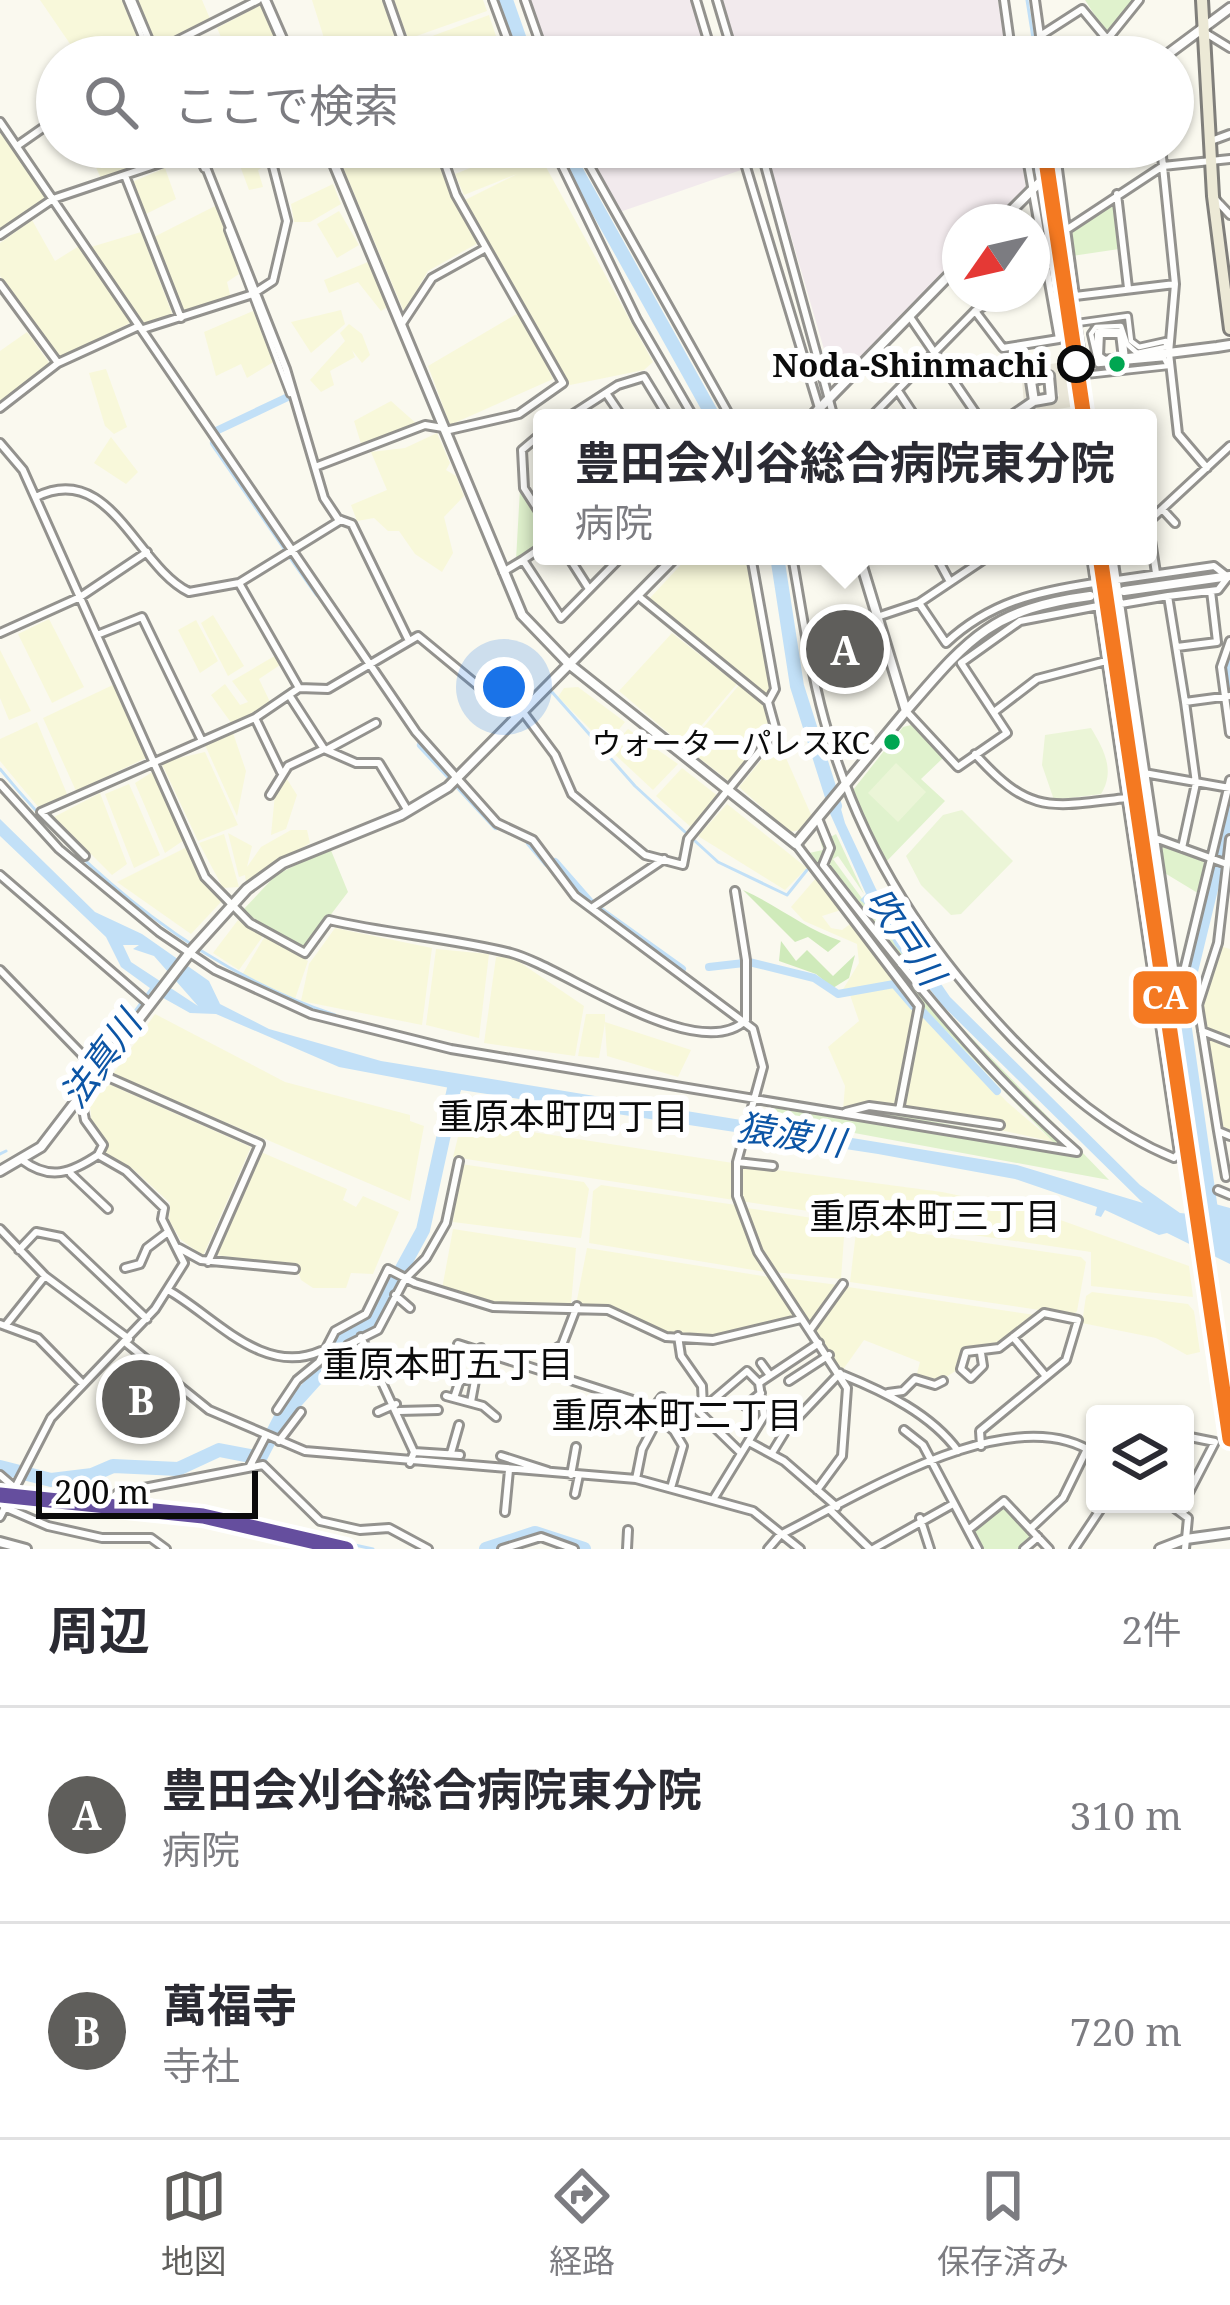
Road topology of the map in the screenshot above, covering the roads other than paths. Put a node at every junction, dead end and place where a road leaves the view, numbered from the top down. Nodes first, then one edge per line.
1 (129, 0) edge
2 (261, 0) edge
3 (388, 0) edge
4 (493, 0) edge
5 (525, 0) edge
6 (696, 0) edge
7 (1004, 0) edge
8 (1035, 0) edge
9 (1139, 0) edge
10 (1202, 0) edge
11 (718, 4) edge
12 (1081, 5) edge
13 (1230, 8) edge
14 (700, 14) junction
15 (1204, 28) junction
16 (143, 36) edge
17 (189, 36) edge
18 (280, 36) edge
19 (401, 36) edge
20 (506, 36) edge
21 (538, 36) edge
22 (707, 36) edge
23 (728, 36) edge
24 (1009, 36) edge
25 (1040, 36) joint
26 (1106, 36) edge
27 (1112, 36) edge
28 (1193, 36) edge
29 (1230, 48) edge
30 (0, 122) edge
31 (36, 133) edge
32 (1230, 134) edge
33 (1211, 141) junction
34 (17, 146) junction
35 (1230, 159) edge
36 (1212, 162) junction
37 (1194, 163) edge
38 (151, 168) edge
39 (206, 168) edge
40 (273, 168) edge
41 (336, 168) edge
42 (446, 168) edge
43 (563, 168) edge
44 (591, 168) edge
45 (746, 168) edge
46 (766, 168) edge
47 (1028, 168) edge
48 (1054, 168) edge
49 (1057, 168) edge
50 (1160, 168) edge
51 (1163, 168) edge
52 (126, 178) junction
53 (1031, 190) junction
54 (1117, 194) junction
55 (1213, 196) junction
56 (53, 200) junction
57 (1017, 204) edge
58 (1034, 204) edge
59 (1229, 212) edge
60 (1066, 230) junction
61 (0, 235) edge
62 (486, 248) junction
63 (942, 283) edge
64 (0, 284) edge
65 (1050, 284) edge
66 (1175, 284) junction
67 (1128, 288) junction
68 (251, 294) junction
69 (974, 312) edge
70 (976, 312) edge
71 (910, 316) junction
72 (181, 318) junction
73 (401, 325) junction
74 (141, 328) junction
75 (1230, 329) edge
76 (1230, 345) edge
77 (934, 352) junction
78 (1169, 353) junction
79 (1124, 359) junction
80 (58, 363) junction
81 (1085, 376) joint
82 (898, 390) junction
83 (606, 393) junction
84 (290, 394) dead end
85 (831, 398) junction
86 (1034, 400) dead end
87 (0, 408) edge
88 (583, 409) edge
89 (617, 409) edge
90 (664, 409) edge
91 (689, 409) edge
92 (726, 409) edge
93 (819, 409) edge
94 (823, 409) edge
95 (833, 409) edge
96 (879, 409) edge
97 (910, 409) edge
98 (973, 409) edge
99 (1022, 409) edge
100 (444, 429) junction
101 (533, 441) edge
102 (0, 443) edge
103 (1230, 446) edge
104 (315, 467) junction
105 (1207, 468) junction
106 (36, 497) junction
107 (533, 502) edge
108 (1159, 512) joint
109 (340, 520) junction
110 (1175, 524) dead end
111 (293, 551) junction
112 (147, 553) junction
113 (533, 553) edge
114 (523, 560) junction
115 (574, 565) edge
116 (611, 565) edge
117 (664, 565) edge
118 (753, 565) edge
119 (794, 565) edge
120 (862, 565) edge
121 (941, 565) edge
122 (974, 565) edge
123 (1091, 565) edge
124 (1114, 565) edge
125 (1155, 565) edge
126 (503, 572) junction
127 (1156, 573) junction
128 (1229, 577) edge
129 (949, 580) junction
130 (1117, 580) junction
131 (239, 583) junction
132 (1094, 583) junction
133 (589, 589) junction
134 (1124, 591) tunnel mouth
135 (1210, 591) junction
136 (637, 596) junction
137 (1090, 596) tunnel mouth
138 (1168, 596) junction
139 (80, 597) junction
140 (920, 603) junction
141 (1120, 604) junction
142 (1098, 607) junction
143 (877, 617) junction
144 (0, 633) edge
145 (98, 635) junction
146 (409, 641) junction
147 (1230, 641) edge
148 (1177, 646) junction
149 (1106, 662) junction
150 (569, 664) junction
151 (373, 665) junction
152 (299, 688) junction
153 (1227, 696) edge
154 (291, 698) junction
155 (768, 702) junction
156 (1185, 702) junction
157 (906, 711) junction
158 (994, 712) junction
159 (520, 715) junction
160 (255, 718) junction
161 (376, 723) dead end
162 (1230, 734) edge
163 (202, 741) junction
164 (326, 749) junction
165 (975, 754) junction
166 (155, 762) junction
167 (281, 772) junction
168 (1144, 773) junction
169 (458, 778) junction
170 (1196, 783) junction
171 (0, 784) edge
172 (847, 786) junction
173 (1230, 786) edge
174 (727, 791) junction
175 (270, 795) dead end
176 (1126, 798) junction
177 (408, 812) junction
178 (821, 819) junction
179 (1155, 838) junction
180 (1230, 839) edge
181 (796, 844) junction
182 (1182, 848) junction
183 (86, 856) dead end
184 (664, 859) junction
185 (1212, 860) junction
186 (1225, 863) junction
187 (0, 875) edge
188 (1227, 879) edge
189 (735, 891) dead end
190 (231, 905) junction
191 (591, 908) junction
192 (1218, 943) junction
193 (1230, 948) edge
194 (191, 951) junction
195 (0, 970) edge
196 (146, 1001) junction
197 (746, 1020) junction
198 (1202, 1031) junction
199 (1230, 1042) edge
200 (97, 1070) junction
201 (81, 1099) junction
202 (752, 1102) junction
203 (899, 1110) junction
204 (843, 1112) junction
205 (1000, 1125) dead end
206 (1218, 1131) junction
207 (1230, 1136) edge
208 (98, 1155) junction
209 (22, 1160) junction
210 (459, 1161) dead end
211 (736, 1162) junction
212 (773, 1166) dead end
213 (0, 1171) edge
214 (70, 1174) junction
215 (1226, 1177) dead end
216 (1217, 1190) dead end
217 (1230, 1195) edge
218 (109, 1209) dead end
219 (168, 1232) junction
220 (2, 1234) edge
221 (176, 1246) junction
222 (19, 1250) junction
223 (208, 1262) junction
224 (125, 1268) dead end
225 (295, 1269) dead end
226 (417, 1269) junction
227 (45, 1276) junction
228 (405, 1279) junction
229 (415, 1283) junction
230 (843, 1284) dead end
231 (168, 1291) junction
232 (395, 1295) junction
233 (577, 1306) junction
234 (410, 1308) dead end
235 (147, 1318) junction
236 (802, 1319) junction
237 (3, 1325) edge
238 (810, 1330) junction
239 (678, 1336) junction
240 (361, 1337) junction
241 (1012, 1337) junction
242 (127, 1341) junction
243 (819, 1343) junction
244 (458, 1344) dead end
245 (481, 1348) junction
246 (325, 1350) junction
247 (981, 1353) junction
248 (829, 1355) junction
249 (340, 1360) dead end
250 (761, 1363) dead end
251 (550, 1371) junction
252 (840, 1373) junction
253 (770, 1374) junction
254 (1045, 1376) junction
255 (475, 1380) junction
256 (789, 1381) dead end
257 (943, 1381) dead end
258 (83, 1384) junction
259 (761, 1388) junction
260 (888, 1393) junction
261 (662, 1397) dead end
262 (471, 1402) junction
263 (639, 1402) junction
264 (746, 1406) dead end
265 (398, 1408) junction
266 (277, 1410) dead end
267 (438, 1410) dead end
268 (701, 1410) junction
269 (301, 1412) dead end
270 (378, 1412) dead end
271 (656, 1413) junction
272 (634, 1414) dead end
273 (496, 1417) dead end
274 (928, 1422) junction
275 (459, 1425) dead end
276 (674, 1430) junction
277 (904, 1430) dead end
278 (1194, 1438) edge
279 (271, 1439) junction
280 (917, 1440) junction
281 (749, 1442) junction
282 (576, 1447) dead end
283 (981, 1447) junction
284 (1086, 1449) edge
285 (958, 1451) junction
286 (414, 1452) junction
287 (740, 1453) junction
288 (772, 1453) junction
289 (501, 1456) dead end
290 (253, 1460) junction
291 (1086, 1460) edge
292 (933, 1461) junction
293 (410, 1462) junction
294 (509, 1470) junction
295 (550, 1473) junction
296 (0, 1475) edge
297 (575, 1475) junction
298 (636, 1480) junction
299 (1194, 1483) edge
300 (15, 1488) junction
301 (671, 1488) junction
302 (818, 1490) junction
303 (575, 1494) dead end
304 (714, 1498) junction
305 (81, 1499) dead end
306 (953, 1504) junction
307 (4, 1507) junction
308 (834, 1509) junction
309 (506, 1512) dead end
310 (1098, 1513) edge
311 (1185, 1513) edge
312 (0, 1516) edge
313 (920, 1518) junction
314 (1030, 1529) junction
315 (628, 1530) dead end
316 (968, 1530) junction
317 (1230, 1533) edge
318 (780, 1535) junction
319 (1038, 1537) junction
320 (0, 1542) edge
321 (1185, 1544) edge
322 (125, 1545) edge
323 (26, 1549) edge
324 (166, 1549) edge
325 (428, 1549) edge
326 (502, 1549) edge
327 (574, 1549) edge
328 (626, 1549) edge
329 (768, 1549) edge
330 (800, 1549) edge
331 (872, 1549) edge
332 (929, 1549) edge
333 (978, 1549) edge
334 (1024, 1549) edge
335 (1049, 1549) edge
336 (1075, 1549) edge
337 (1160, 1549) edge

1 - 16 street
2 - 17 street
2 - 18 street
3 - 19 street
4 - 20 street
5 - 21 street
6 - 14 street
7 - 24 street
8 - 25 street
9 - 27 street
10 - 15 main road
11 - 14 street
11 - 23 street
12 - 25 street
12 - 26 street
13 - 15 street
14 - 22 street
15 - 28 street
15 - 29 street
15 - 33 main road
30 - 34 street
31 - 34 street
32 - 33 street
33 - 36 main road
34 - 56 street
35 - 36 street
36 - 37 street
36 - 55 main road
38 - 52 street
39 - 68 street
40 - 68 street
41 - 73 street
42 - 62 street
43 - 91 street
44 - 92 street
45 - 93 street
46 - 85 street
47 - 53 street
48 - 53 street
49 - 60 street
50 - 54 street
51 - 66 street
52 - 56 street
52 - 72 street
53 - 57 street
53 - 58 street
54 - 60 street
54 - 67 street
55 - 59 street
55 - 75 main road
56 - 61 street
56 - 74 street
60 - 67 street
62 - 73 street
62 - 100 street
63 - 71 street
64 - 80 street
65 - 70 street
66 - 67 street
66 - 78 street
68 - 72 street
68 - 84 street
68 - 104 street
69 - 77 street
71 - 77 street
71 - 85 street
72 - 74 street
73 - 100 street
74 - 80 street
74 - 111 street
76 - 78 street
77 - 82 street
77 - 98 street
78 - 79 street
78 - 105 street
79 - 79 street
80 - 87 street
81 - 81 street
82 - 96 street
82 - 97 street
83 - 88 street
83 - 89 street
83 - 90 street
85 - 94 street
85 - 95 street
86 - 99 street
100 - 104 street
100 - 126 street
101 - 107 street
102 - 106 street
103 - 105 street
104 - 109 street
105 - 108 street
106 - 112 street
106 - 139 street
108 - 110 street
109 - 111 street
109 - 146 street
111 - 131 street
111 - 151 street
112 - 131 street
112 - 139 street
113 - 114 street
114 - 126 street
114 - 133 street
115 - 133 street
116 - 133 street
117 - 136 street
118 - 155 street
119 - 172 street
120 - 143 street
121 - 129 street
122 - 129 street
123 - 132 street
124 - 130 street
125 - 127 street
126 - 150 street
127 - 128 street
127 - 130 street
128 - 134 street
128 - 135 street
129 - 140 street
130 - 141 street
131 - 152 street
132 - 140 street
132 - 142 street
135 - 138 street
135 - 148 street
136 - 150 street
136 - 155 street
137 - 157 street
138 - 141 street
138 - 148 street
139 - 144 street
139 - 145 street
140 - 143 street
141 - 168 street
142 - 149 street
142 - 158 street
143 - 157 street
145 - 163 street
145 - 166 street
146 - 151 street
146 - 159 street
147 - 153 street
148 - 156 street
149 - 158 street
149 - 176 street
150 - 159 street
150 - 174 street
151 - 152 street
151 - 169 street
152 - 154 street
153 - 156 street
153 - 162 street
154 - 160 street
154 - 164 street
155 - 174 street
156 - 170 street
157 - 165 street
157 - 172 street
158 - 165 street
159 - 169 street
159 - 184 street
160 - 163 street
160 - 167 street
161 - 164 street
163 - 166 street
164 - 167 street
164 - 177 street
165 - 176 street
166 - 183 street
166 - 190 street
167 - 175 street
168 - 170 street
168 - 179 street
169 - 177 street
169 - 191 street
170 - 173 street
170 - 182 street
171 - 194 street
172 - 176 street
172 - 178 street
173 - 185 street
174 - 181 street
174 - 184 street
177 - 190 street
178 - 181 street
178 - 204 street
179 - 182 street
179 - 185 street
180 - 186 street
181 - 203 street
182 - 185 street
184 - 191 street
185 - 186 street
186 - 188 street
187 - 196 street
188 - 192 street
189 - 197 street
190 - 194 street
190 - 197 street
191 - 197 street
192 - 193 street
192 - 198 street
194 - 196 street
194 - 202 street
195 - 200 street
196 - 200 street
197 - 202 street
198 - 199 street
198 - 206 street
200 - 201 street
200 - 223 street
201 - 208 street
201 - 209 street
202 - 204 street
202 - 211 street
203 - 204 street
203 - 205 street
206 - 207 street
206 - 215 street
208 - 214 street
208 - 219 street
209 - 213 street
209 - 214 street
210 - 226 street
211 - 212 street
211 - 236 street
214 - 218 street
216 - 217 street
219 - 221 street
219 - 224 street
220 - 222 street
221 - 223 street
221 - 231 street
222 - 227 street
222 - 235 street
223 - 225 street
226 - 228 street
226 - 229 street
227 - 237 street
227 - 242 street
228 - 229 street
228 - 232 street
228 - 246 street
229 - 233 street
230 - 238 street
231 - 235 street
231 - 246 street
232 - 234 street
232 - 240 street
233 - 239 street
233 - 251 street
235 - 242 street
236 - 238 street
236 - 239 street
237 - 258 street
238 - 243 street
239 - 268 street
240 - 249 street
240 - 265 street
241 - 247 street
241 - 254 street
241 - 254 street
242 - 258 street
242 - 279 street
243 - 248 street
243 - 253 street
244 - 245 street
245 - 251 street
245 - 255 street
246 - 266 street
247 - 247 street
248 - 252 street
248 - 256 street
250 - 253 street
251 - 263 street
252 - 260 street
252 - 288 street
252 - 302 street
253 - 259 street
254 - 283 street
255 - 262 street
255 - 262 street
257 - 260 street
258 - 300 street
259 - 264 street
259 - 268 street
259 - 281 street
260 - 274 street
261 - 271 street
262 - 273 street
263 - 271 street
263 - 272 street
265 - 267 street
265 - 270 street
265 - 286 street
268 - 276 street
268 - 287 street
269 - 279 street
271 - 276 street
271 - 298 street
274 - 280 street
274 - 285 street
275 - 286 street
276 - 301 street
277 - 280 street
278 - 299 street
279 - 290 street
279 - 293 street
280 - 292 street
281 - 287 street
281 - 288 street
282 - 297 street
283 - 284 street
283 - 285 street
285 - 292 street
286 - 293 street
287 - 304 street
288 - 302 street
289 - 295 street
290 - 305 street
290 - 325 street
291 - 314 street
292 - 306 street
292 - 308 street
293 - 294 street
294 - 295 street
294 - 309 street
295 - 297 street
296 - 300 street
297 - 298 street
297 - 303 street
298 - 301 street
300 - 307 street
301 - 304 street
302 - 308 street
304 - 318 street
306 - 313 street
306 - 316 street
307 - 312 street
307 - 322 street
308 - 318 street
308 - 331 street
310 - 336 street
311 - 321 street
313 - 331 street
313 - 332 street
314 - 316 street
314 - 319 street
315 - 328 street
316 - 333 street
317 - 321 street
318 - 329 street
318 - 330 street
319 - 334 street
319 - 335 street
320 - 323 street
321 - 337 street
322 - 324 street
326 - 327 street

